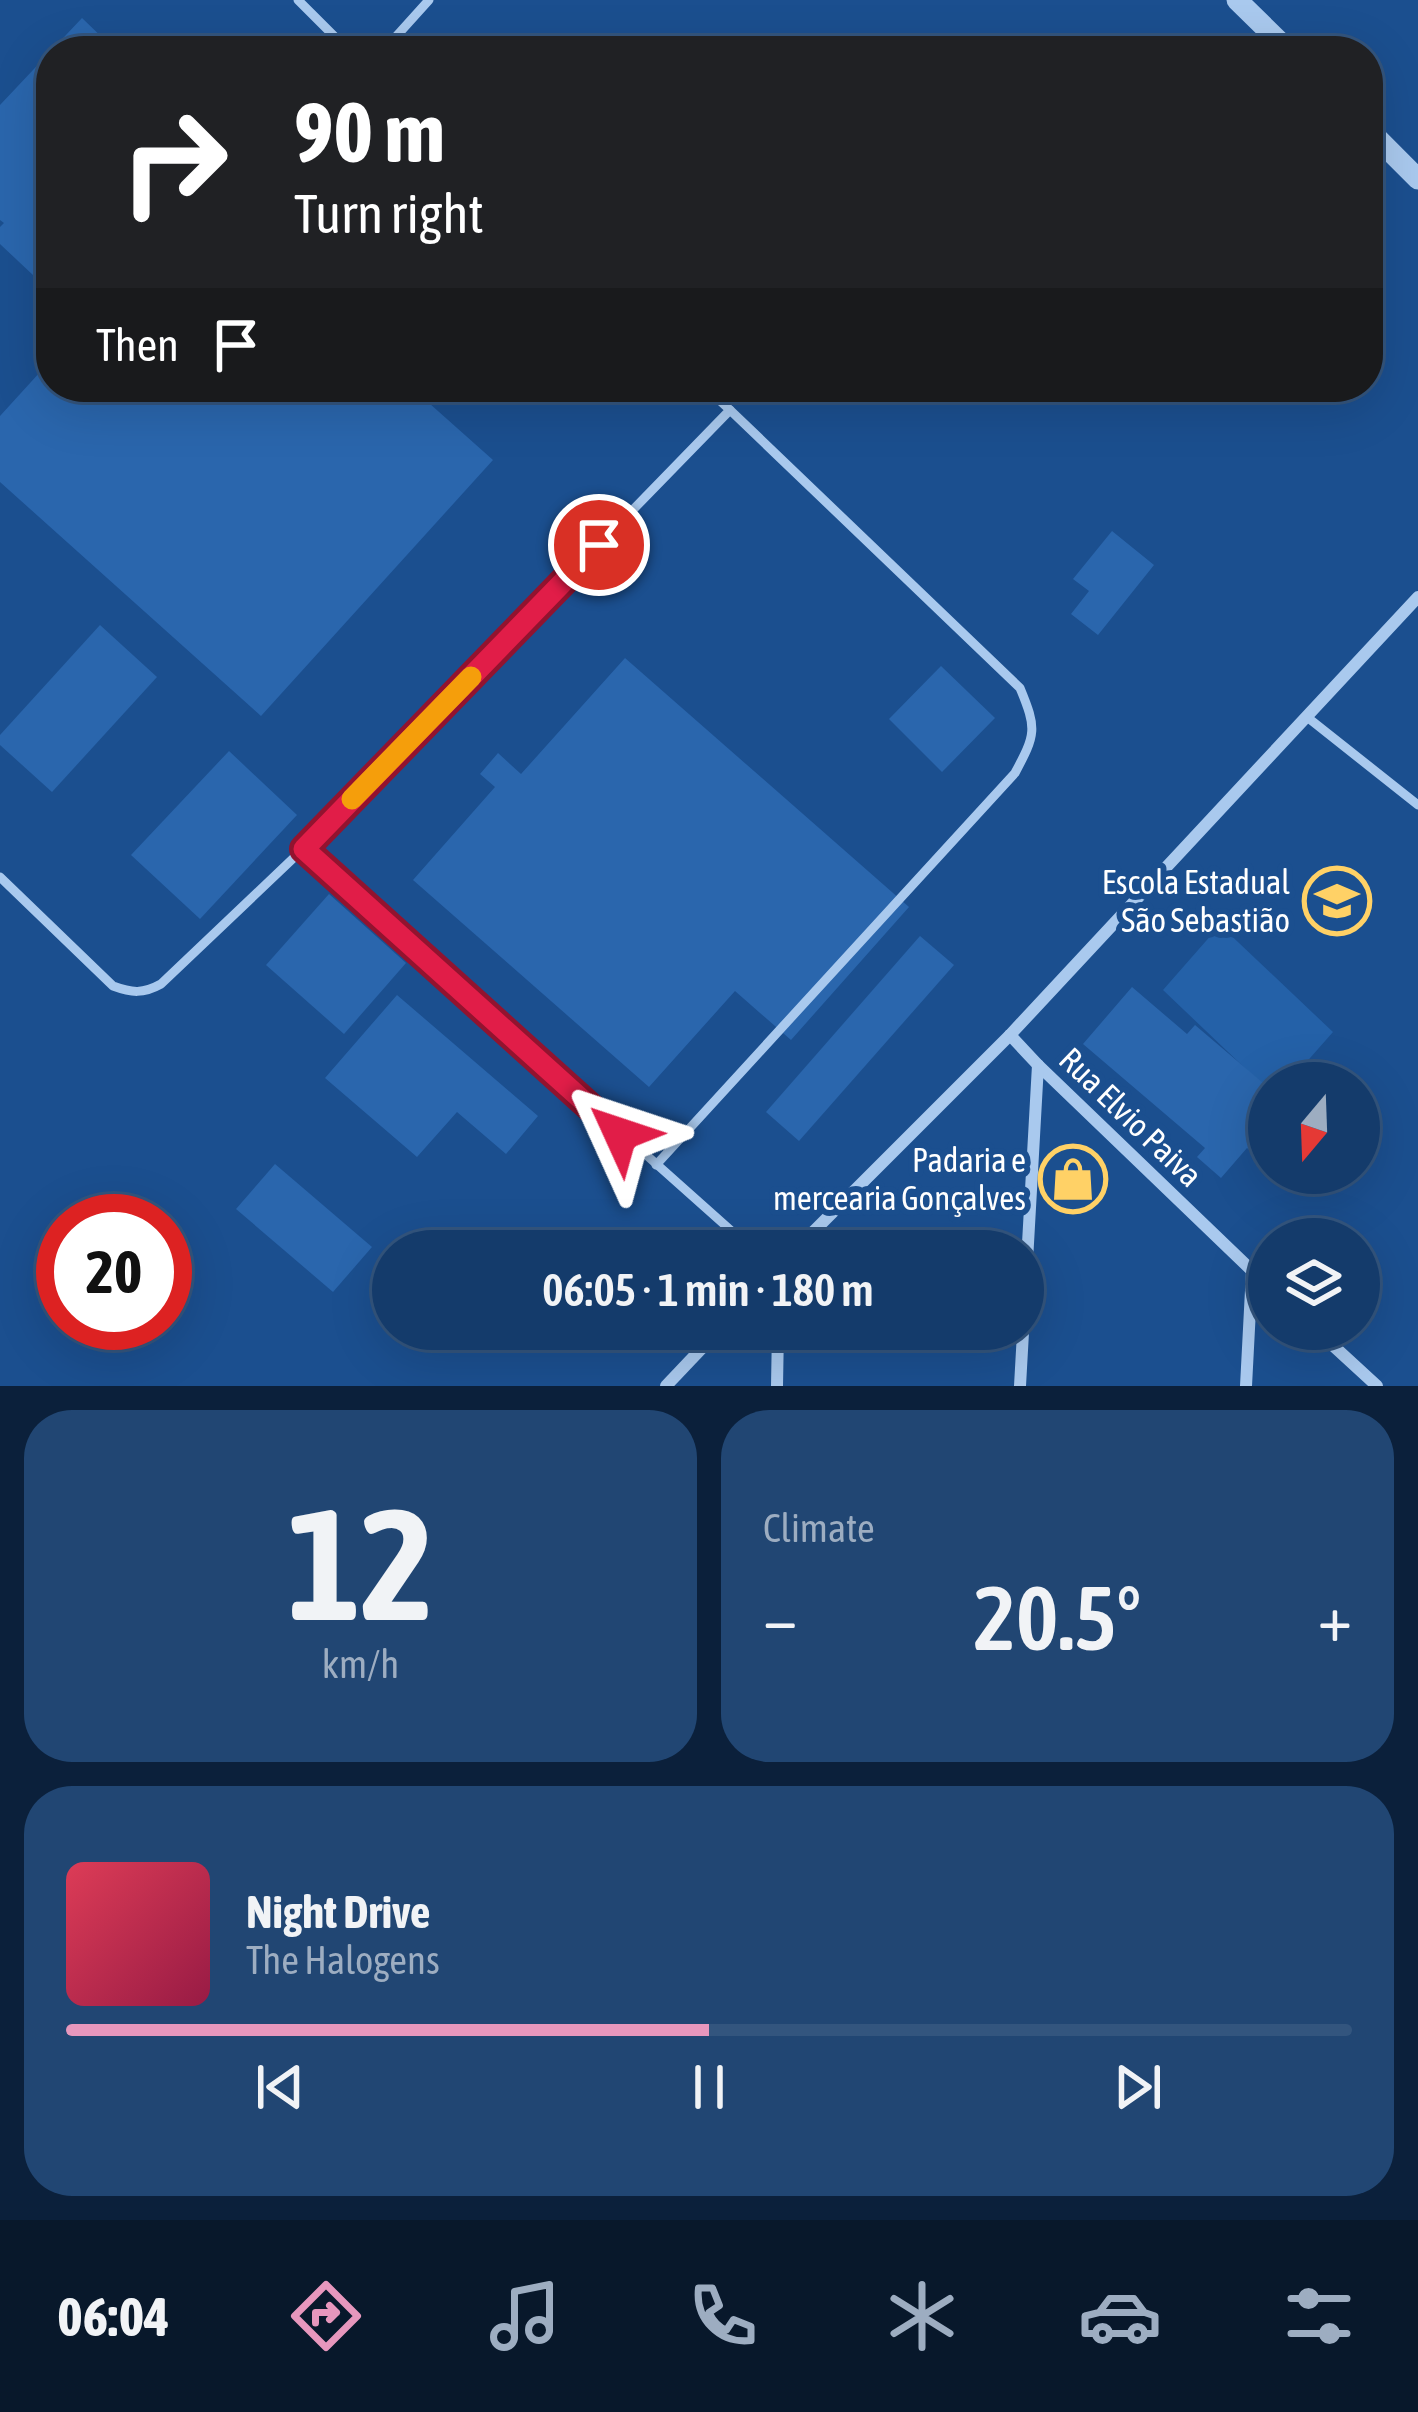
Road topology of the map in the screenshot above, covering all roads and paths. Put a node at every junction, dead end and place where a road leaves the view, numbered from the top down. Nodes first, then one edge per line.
1 (298, 0) edge
2 (429, 0) edge
3 (1238, 0) edge
4 (334, 36) edge
5 (397, 36) edge
6 (1274, 36) edge
7 (1383, 144) edge
8 (1418, 179) edge
9 (721, 402) edge
10 (730, 410) junction
11 (1418, 597) edge
12 (1307, 717) junction
13 (1418, 805) edge
14 (304, 849) junction
15 (0, 877) edge
16 (1010, 1035) junction
17 (1038, 1065) junction
18 (656, 1166) junction
19 (730, 1230) edge
20 (815, 1230) edge
21 (1248, 1267) edge
22 (1248, 1348) edge
23 (700, 1350) edge
24 (778, 1350) edge
25 (1338, 1350) edge
26 (666, 1386) edge
27 (778, 1386) edge
28 (1020, 1386) edge
29 (1246, 1386) edge
30 (1377, 1386) edge

1 - 4 lane
2 - 5 lane
3 - 6 street
7 - 8 street
9 - 10 lane
10 - 14 lane
10 - 18 lane
11 - 12 street
12 - 13 lane
12 - 16 street
14 - 15 lane
14 - 18 lane
16 - 17 street, Rua Elvio Paiva
16 - 20 street
17 - 21 street, Rua Elvio Paiva
17 - 28 street
18 - 19 lane
22 - 29 street
23 - 26 street
24 - 27 street
25 - 30 street

